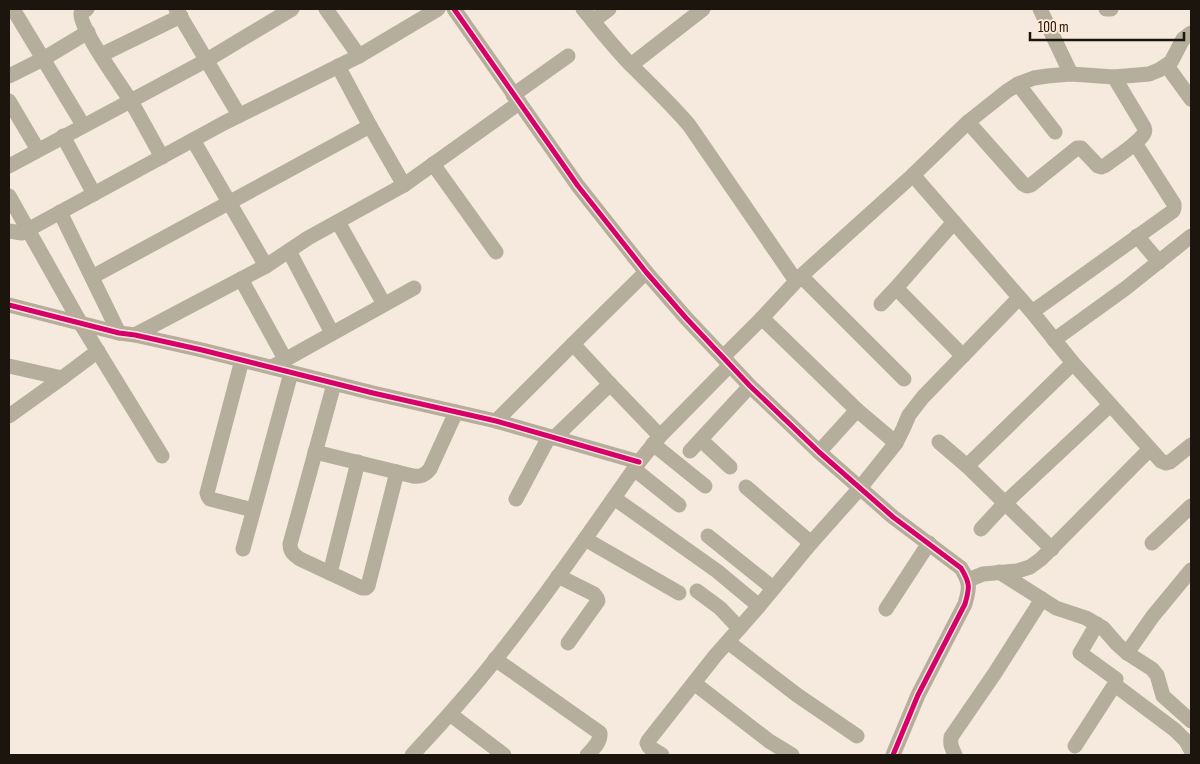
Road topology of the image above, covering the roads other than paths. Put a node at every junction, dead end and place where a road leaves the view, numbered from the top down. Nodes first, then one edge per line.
1 (13, 9) edge
2 (87, 9) edge
3 (292, 9) edge
4 (326, 9) edge
5 (438, 9) edge
6 (454, 9) edge
7 (584, 9) edge
8 (609, 9) edge
9 (703, 9) edge
10 (1040, 9) edge
11 (1106, 9) edge
12 (1111, 9) edge
13 (179, 13) edge
14 (593, 21) junction
15 (88, 32) junction
16 (1191, 32) edge
17 (101, 55) junction
18 (358, 56) junction
19 (568, 56) dead end
20 (42, 59) junction
21 (207, 60) junction
22 (631, 65) junction
23 (338, 66) junction
24 (1167, 66) junction
25 (1071, 74) junction
26 (9, 76) edge
27 (1114, 77) junction
28 (1018, 84) junction
29 (516, 99) junction
30 (1191, 99) edge
31 (130, 100) junction
32 (9, 101) edge
33 (239, 115) junction
34 (968, 122) junction
35 (83, 125) junction
36 (370, 126) junction
37 (1055, 132) dead end
38 (63, 136) junction
39 (193, 140) junction
40 (1135, 143) junction
41 (38, 150) junction
42 (162, 156) junction
43 (433, 164) junction
44 (9, 166) edge
45 (913, 176) junction
46 (404, 185) junction
47 (94, 194) junction
48 (9, 196) edge
49 (230, 202) junction
50 (60, 212) junction
51 (338, 222) junction
52 (954, 222) junction
53 (29, 230) junction
54 (9, 231) edge
55 (1137, 236) junction
56 (1191, 236) edge
57 (289, 251) junction
58 (496, 252) dead end
59 (1159, 262) junction
60 (266, 266) junction
61 (646, 272) junction
62 (92, 277) junction
63 (242, 279) junction
64 (798, 279) junction
65 (414, 288) dead end
66 (896, 288) junction
67 (1019, 298) junction
68 (384, 304) junction
69 (881, 304) dead end
70 (9, 305) edge
71 (1032, 312) junction
72 (762, 318) junction
73 (81, 324) junction
74 (119, 333) junction
75 (332, 333) junction
76 (135, 335) junction
77 (1054, 340) junction
78 (572, 344) junction
79 (98, 351) junction
80 (963, 356) junction
81 (242, 360) junction
82 (726, 361) junction
83 (1073, 362) junction
84 (9, 366) edge
85 (288, 366) junction
86 (62, 378) junction
87 (904, 379) dead end
88 (334, 384) junction
89 (610, 384) junction
90 (750, 386) junction
91 (1110, 404) junction
92 (857, 410) junction
93 (456, 412) junction
94 (9, 416) edge
95 (496, 421) junction
96 (552, 437) junction
97 (657, 440) junction
98 (701, 440) junction
99 (940, 442) dead end
100 (896, 443) junction
101 (1191, 445) edge
102 (1150, 450) junction
103 (690, 451) dead end
104 (315, 452) junction
105 (819, 452) junction
106 (162, 456) dead end
107 (358, 462) junction
108 (637, 465) junction
109 (966, 466) junction
110 (730, 467) dead end
111 (397, 472) junction
112 (706, 486) dead end
113 (746, 487) dead end
114 (860, 488) junction
115 (614, 498) junction
116 (516, 499) dead end
117 (1005, 503) junction
118 (679, 505) dead end
119 (1191, 506) edge
120 (253, 510) junction
121 (981, 529) dead end
122 (708, 536) dead end
123 (585, 539) junction
124 (810, 543) junction
125 (929, 543) junction
126 (1152, 543) dead end
127 (1052, 549) junction
128 (243, 550) dead end
129 (1191, 570) edge
130 (999, 572) junction
131 (330, 573) junction
132 (558, 576) junction
133 (968, 580) junction
134 (773, 588) junction
135 (697, 591) dead end
136 (679, 593) dead end
137 (1042, 599) junction
138 (759, 606) junction
139 (886, 609) dead end
140 (1097, 624) junction
141 (740, 628) junction
142 (728, 642) junction
143 (568, 643) dead end
144 (1128, 653) junction
145 (495, 659) junction
146 (694, 683) junction
147 (1115, 684) junction
148 (450, 714) junction
149 (1191, 721) edge
150 (857, 736) dead end
151 (1075, 746) dead end
152 (1191, 750) edge
153 (412, 755) edge
154 (504, 755) edge
155 (587, 755) edge
156 (662, 755) edge
157 (792, 755) edge
158 (893, 755) edge
159 (954, 755) edge

1 - 20 street
2 - 15 street
3 - 21 street
4 - 18 street
5 - 18 street
6 - 29 street
7 - 14 street
8 - 14 street
9 - 22 street
10 - 25 street
11 - 12 street
13 - 17 street
13 - 21 street
14 - 22 street
15 - 17 street
15 - 20 street
16 - 24 street
17 - 31 street
18 - 23 street
19 - 29 street
20 - 26 street
20 - 35 street
21 - 31 street
21 - 33 street
22 - 64 street
23 - 33 street
23 - 36 street
24 - 27 street
24 - 30 street
25 - 27 street
25 - 28 street
27 - 40 street
28 - 34 street
28 - 37 street
29 - 43 street
29 - 61 street
31 - 35 street
31 - 42 street
32 - 41 street
33 - 39 street
34 - 40 street
34 - 45 street
35 - 38 street
36 - 46 street
36 - 49 street
38 - 41 street
38 - 47 street
39 - 42 street
39 - 49 street
40 - 55 street
41 - 44 street
42 - 47 street
43 - 46 street
43 - 58 street
45 - 52 street
45 - 64 street
46 - 51 street
47 - 50 street
48 - 53 street
49 - 60 street
49 - 62 street
50 - 53 street
50 - 62 street
51 - 57 street
51 - 68 street
52 - 66 street
52 - 67 street
53 - 54 street
53 - 73 street
55 - 59 street
55 - 71 street
56 - 59 street
57 - 60 street
57 - 75 street
59 - 77 street
60 - 63 street
61 - 78 street
61 - 82 street
62 - 74 street
63 - 76 street
63 - 85 street
64 - 72 street
64 - 87 street
65 - 68 street
66 - 69 street
66 - 80 street
67 - 71 street
67 - 80 street
68 - 75 street
70 - 73 street
71 - 77 street
72 - 82 street
72 - 92 street
73 - 74 street
73 - 79 street
74 - 76 street
75 - 85 street
76 - 81 street
77 - 83 street
78 - 89 street
78 - 95 street
79 - 86 street
79 - 106 street
80 - 100 street
81 - 85 street
81 - 120 street
82 - 90 street
82 - 97 street
83 - 91 street
83 - 109 street
84 - 86 street
85 - 88 street
85 - 120 street
86 - 94 street
88 - 93 street
88 - 104 street
89 - 96 street
89 - 97 street
90 - 98 street
90 - 105 street
91 - 102 street
91 - 117 street
92 - 100 street
92 - 105 street
93 - 95 street
93 - 111 street
95 - 96 street
96 - 108 street
96 - 116 street
97 - 108 street
97 - 112 street
98 - 103 street
98 - 110 street
99 - 109 street
100 - 114 street
101 - 102 street
102 - 127 street
104 - 107 street
104 - 131 street
105 - 114 street
107 - 111 street
107 - 131 street
108 - 115 street
108 - 118 street
109 - 117 street
111 - 131 street
113 - 124 street
114 - 124 street
114 - 125 street
115 - 123 street
115 - 138 street
117 - 121 street
117 - 127 street
119 - 126 street
120 - 128 street
122 - 134 street
123 - 132 street
123 - 136 street
124 - 134 street
125 - 133 street
125 - 139 street
127 - 130 street
129 - 144 street
130 - 133 street
130 - 137 street
132 - 143 street
132 - 145 street
133 - 158 street
134 - 138 street
135 - 141 street
137 - 140 street
137 - 159 street
138 - 141 street
140 - 144 street
140 - 147 street
141 - 142 street
142 - 146 street
142 - 150 street
144 - 149 street
145 - 148 street
145 - 155 street
146 - 156 street
146 - 157 street
147 - 151 street
147 - 152 street
148 - 153 street
148 - 154 street

